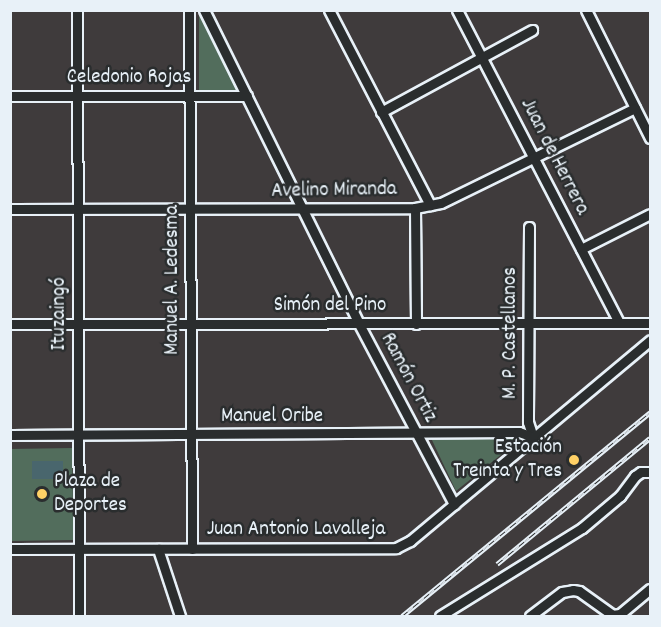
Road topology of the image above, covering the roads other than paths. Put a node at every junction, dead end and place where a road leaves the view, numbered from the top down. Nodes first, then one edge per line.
1 (76, 10) edge
2 (189, 10) edge
3 (204, 10) edge
4 (329, 10) edge
5 (457, 10) edge
6 (586, 10) edge
7 (532, 30) dead end
8 (481, 56) junction
9 (10, 96) edge
10 (77, 96) junction
11 (190, 96) junction
12 (247, 96) junction
13 (635, 108) junction
14 (381, 112) junction
15 (651, 138) edge
16 (534, 158) junction
17 (430, 205) junction
18 (78, 208) junction
19 (415, 208) junction
20 (10, 209) edge
21 (191, 209) junction
22 (303, 210) junction
23 (651, 214) edge
24 (529, 227) dead end
25 (581, 249) junction
26 (618, 321) junction
27 (651, 322) edge
28 (529, 323) junction
29 (10, 324) edge
30 (78, 324) junction
31 (191, 324) junction
32 (359, 324) junction
33 (416, 324) junction
34 (651, 340) edge
35 (418, 434) junction
36 (10, 435) edge
37 (79, 435) junction
38 (191, 435) junction
39 (533, 437) junction
40 (651, 472) edge
41 (454, 504) junction
42 (10, 549) edge
43 (79, 549) junction
44 (158, 549) junction
45 (192, 549) junction
46 (651, 589) edge
47 (79, 616) edge
48 (180, 616) edge
49 (440, 616) edge
50 (530, 616) edge
51 (613, 616) edge

1 - 10 street, Ituzaingó
2 - 11 street, Manuel A. Ledesma
3 - 12 street, Ramón Ortiz
4 - 14 street
5 - 8 street, Juan de Herrera
6 - 13 street
7 - 8 street
8 - 14 street
8 - 16 street, Juan de Herrera
9 - 10 street, Celedonio Rojas
10 - 11 street, Celedonio Rojas
10 - 18 street, Ituzaingó
11 - 12 street, Celedonio Rojas
11 - 21 street, Manuel A. Ledesma
12 - 22 street, Ramón Ortiz
13 - 15 street
13 - 16 street, Avelino Miranda
14 - 17 street
16 - 17 street, Avelino Miranda
16 - 25 street, Juan de Herrera
17 - 19 street, Avelino Miranda
18 - 20 street, Avelino Miranda
18 - 21 street, Avelino Miranda
18 - 30 street, Ituzaingó
19 - 22 street, Avelino Miranda
19 - 33 street
21 - 22 street, Avelino Miranda
21 - 31 street, Manuel A. Ledesma
22 - 32 street, Ramón Ortiz
23 - 25 street
24 - 28 street, M. P. Castellanos
25 - 26 street, Juan de Herrera
26 - 27 street, Simón del Pino
26 - 28 street, Simón del Pino
28 - 33 street, Simón del Pino
28 - 39 street, M. P. Castellanos
29 - 30 street, Simón del Pino
30 - 31 street, Simón del Pino
30 - 37 street, Ituzaingó
31 - 32 street, Simón del Pino
31 - 38 street, Manuel A. Ledesma
32 - 33 street, Simón del Pino
32 - 35 street, Ramón Ortiz
34 - 39 street, Juan Antonio Lavalleja
35 - 38 street, Manuel Oribe
35 - 39 street, Manuel Oribe
35 - 41 street, Ramón Ortiz
36 - 37 street, Manuel Oribe
37 - 38 street, Manuel Oribe
37 - 43 street, Ituzaingó
38 - 45 street, Manuel A. Ledesma
39 - 41 street, Juan Antonio Lavalleja
40 - 49 street
41 - 45 street, Juan Antonio Lavalleja
42 - 43 street, Juan Antonio Lavalleja
43 - 44 street, Juan Antonio Lavalleja
43 - 47 street, Ituzaingó
44 - 45 street, Juan Antonio Lavalleja
44 - 48 street
46 - 51 street
50 - 51 street

